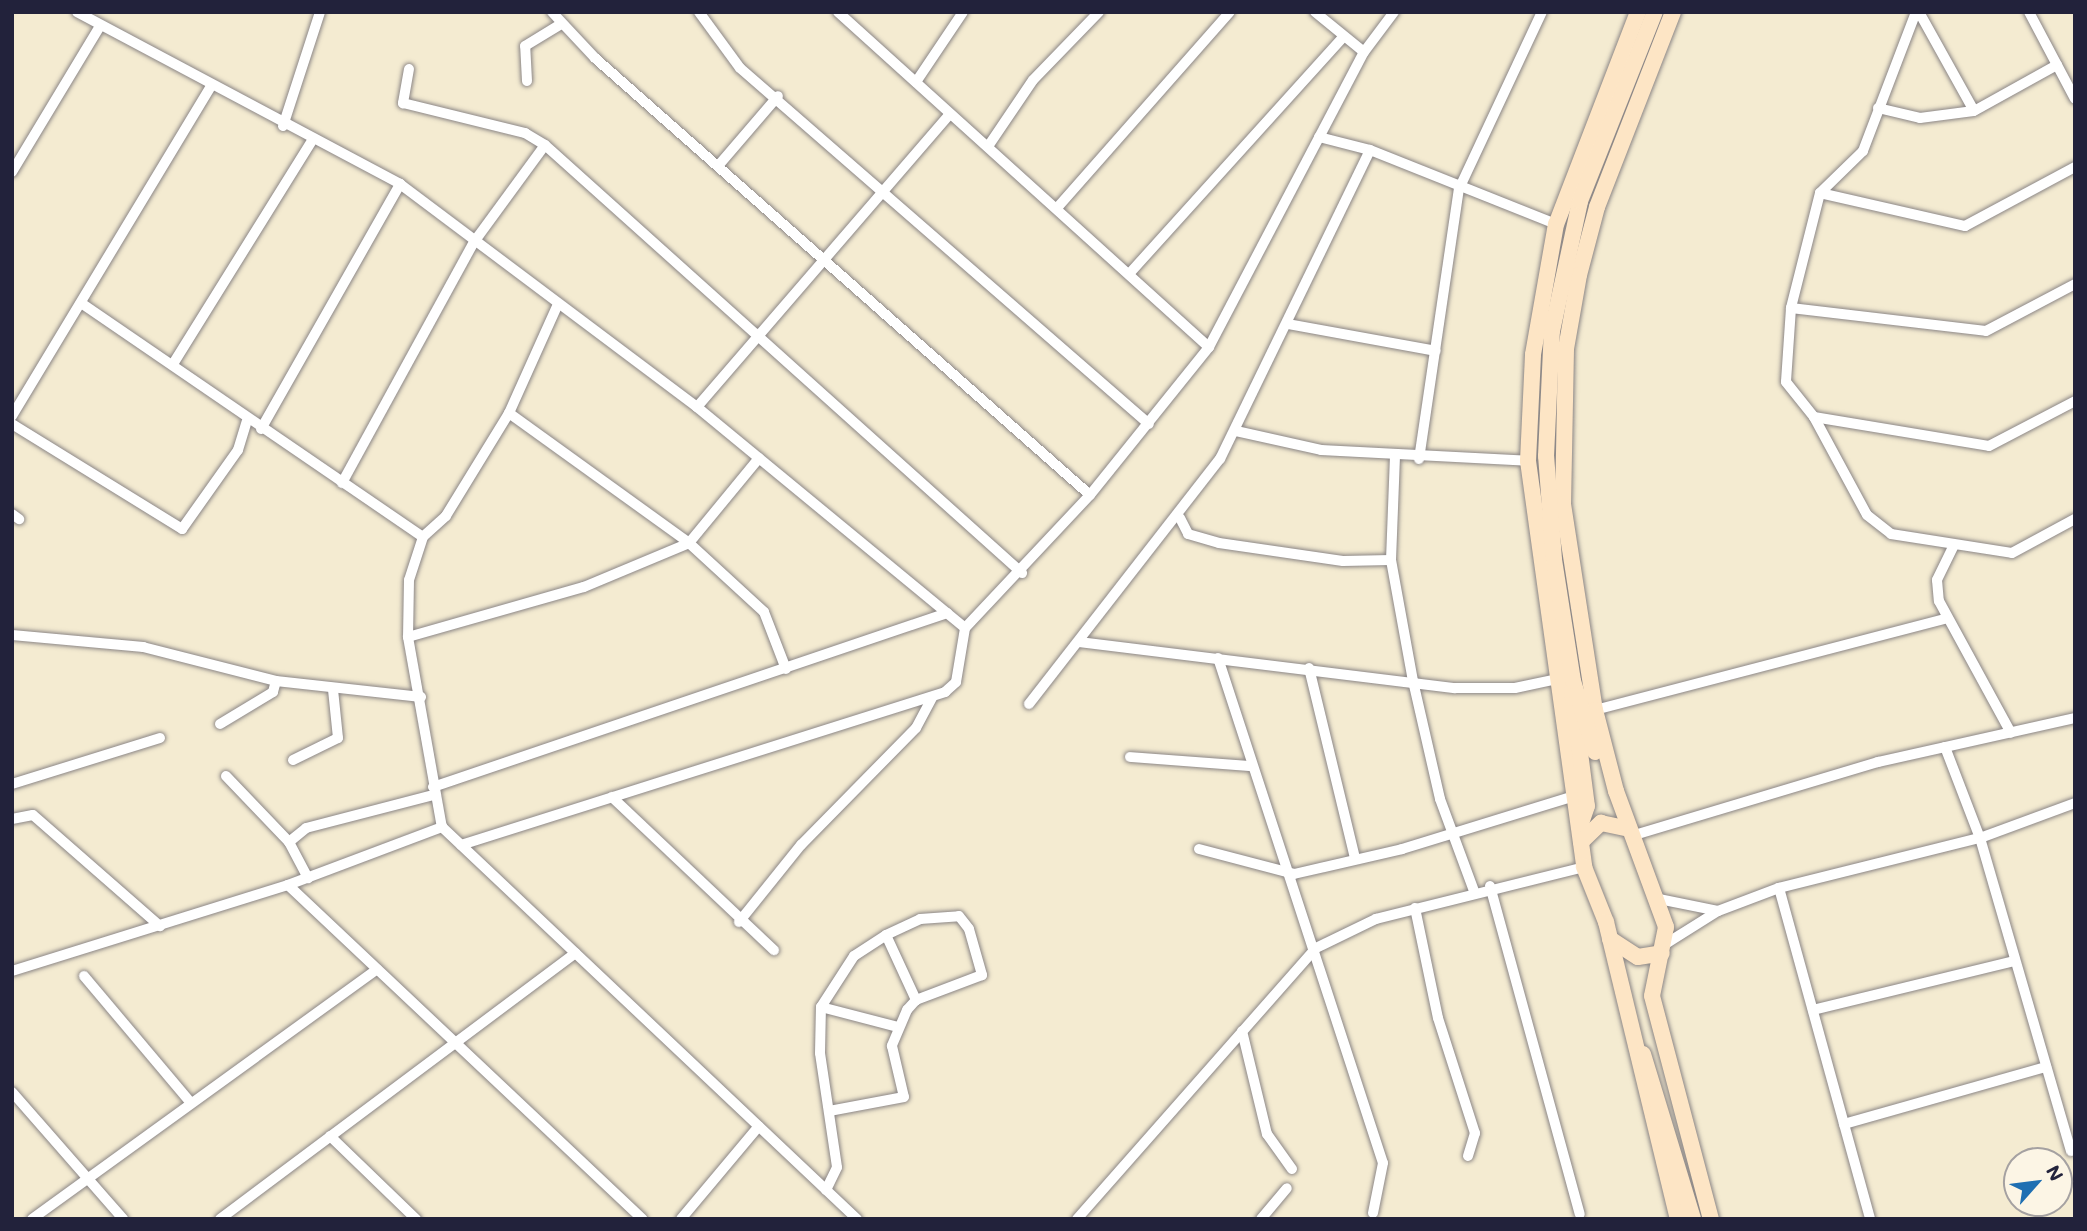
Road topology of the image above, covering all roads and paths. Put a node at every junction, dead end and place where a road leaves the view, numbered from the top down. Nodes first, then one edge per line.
1 (77, 12) edge
2 (320, 12) edge
3 (552, 12) edge
4 (699, 12) edge
5 (838, 12) edge
6 (963, 12) edge
7 (1099, 12) edge
8 (1230, 12) edge
9 (1315, 12) edge
10 (1394, 12) edge
11 (1542, 12) edge
12 (1638, 12) edge
13 (1654, 12) edge
14 (1673, 12) edge
15 (1917, 12) edge
16 (2029, 12) edge
17 (561, 24) junction
18 (100, 26) junction
19 (1343, 37) junction
20 (1364, 52) junction
21 (2057, 65) junction
22 (409, 69) dead end
23 (527, 81) dead end
24 (916, 82) junction
25 (211, 86) junction
26 (778, 96) junction
27 (2075, 99) edge
28 (1878, 108) junction
29 (1974, 111) junction
30 (950, 114) junction
31 (283, 126) junction
32 (1319, 137) junction
33 (311, 142) junction
34 (545, 145) junction
35 (989, 145) junction
36 (1370, 150) junction
37 (718, 166) junction
38 (2075, 167) edge
39 (12, 172) edge
40 (400, 184) junction
41 (1459, 189) junction
42 (886, 191) junction
43 (1820, 193) junction
44 (1057, 208) junction
45 (1556, 224) junction
46 (474, 242) junction
47 (826, 262) junction
48 (1129, 274) junction
49 (2075, 284) edge
50 (81, 303) junction
51 (558, 304) junction
52 (1791, 308) junction
53 (1288, 324) junction
54 (760, 338) junction
55 (1209, 347) junction
56 (1436, 351) junction
57 (173, 364) junction
58 (2075, 401) edge
59 (697, 407) junction
60 (509, 413) junction
61 (12, 416) edge
62 (1814, 417) junction
63 (247, 421) junction
64 (12, 424) edge
65 (1149, 424) junction
66 (261, 429) junction
67 (1236, 431) junction
68 (1395, 456) junction
69 (759, 458) junction
70 (1419, 459) junction
71 (1528, 461) junction
72 (342, 483) junction
73 (1090, 495) junction
74 (1180, 518) junction
75 (2075, 519) edge
76 (423, 537) junction
77 (689, 543) junction
78 (1954, 545) junction
79 (1391, 560) junction
80 (1022, 573) junction
81 (947, 612) junction
82 (1945, 619) junction
83 (965, 628) junction
84 (12, 635) edge
85 (408, 637) junction
86 (1079, 642) junction
87 (1218, 658) junction
88 (1309, 668) junction
89 (786, 669) junction
90 (1553, 680) junction
91 (276, 681) junction
92 (1413, 681) junction
93 (1573, 681) junction
94 (333, 690) junction
95 (421, 697) junction
96 (932, 698) junction
97 (1029, 704) dead end
98 (1595, 710) junction
99 (2075, 718) edge
100 (220, 724) dead end
101 (2011, 733) junction
102 (160, 738) dead end
103 (1945, 747) junction
104 (1130, 757) dead end
105 (293, 760) dead end
106 (1251, 766) junction
107 (226, 776) dead end
108 (12, 784) edge
109 (434, 791) junction
110 (1574, 796) junction
111 (612, 797) junction
112 (2075, 803) edge
113 (12, 819) edge
114 (1628, 826) junction
115 (443, 827) junction
116 (1452, 833) junction
117 (1581, 834) junction
118 (1980, 838) junction
119 (289, 842) junction
120 (461, 845) junction
121 (1199, 849) dead end
122 (1355, 858) junction
123 (1584, 867) junction
124 (1294, 874) junction
125 (308, 878) junction
126 (288, 885) junction
127 (1490, 886) junction
128 (1779, 888) junction
129 (1474, 891) junction
130 (1654, 898) junction
131 (1415, 908) junction
132 (1718, 911) junction
133 (739, 922) junction
134 (160, 926) junction
135 (886, 935) junction
136 (1610, 939) junction
137 (1316, 948) junction
138 (1665, 948) junction
139 (774, 950) dead end
140 (576, 953) junction
141 (2014, 961) junction
142 (376, 969) junction
143 (12, 971) edge
144 (84, 976) dead end
145 (1621, 991) junction
146 (1652, 996) junction
147 (916, 1000) junction
148 (821, 1007) junction
149 (1813, 1010) junction
150 (898, 1027) junction
151 (1242, 1031) junction
152 (457, 1042) junction
153 (2046, 1067) junction
154 (1654, 1078) junction
155 (12, 1092) edge
156 (191, 1103) junction
157 (829, 1111) junction
158 (1844, 1124) junction
159 (759, 1126) junction
160 (330, 1136) junction
161 (2070, 1147) edge
162 (1468, 1156) dead end
163 (1292, 1169) dead end
164 (88, 1178) junction
165 (1287, 1188) dead end
166 (826, 1190) junction
167 (1373, 1213) dead end
168 (1580, 1214) dead end
169 (32, 1219) edge
170 (123, 1219) edge
171 (220, 1219) edge
172 (416, 1219) edge
173 (642, 1219) edge
174 (681, 1219) edge
175 (857, 1219) edge
176 (1077, 1219) edge
177 (1262, 1219) edge
178 (1678, 1219) edge
179 (1693, 1219) edge
180 (1711, 1219) edge
181 (1870, 1219) edge

1 - 18 street
2 - 31 street
3 - 17 street
4 - 26 street
5 - 24 street
6 - 24 street
7 - 35 street
8 - 44 street
9 - 19 street
10 - 20 street
11 - 41 street
12 - 45 main road
13 - 93 main road
14 - 98 main road
15 - 28 street
15 - 29 street
16 - 21 street
17 - 23 street
17 - 37 street
18 - 25 street
18 - 39 street
19 - 20 street
19 - 48 street
20 - 32 street
21 - 27 street
21 - 29 street
22 - 34 street
24 - 30 street
25 - 31 street
25 - 50 street
26 - 37 street
26 - 42 street
28 - 29 street
28 - 43 street
30 - 35 street
30 - 42 street
31 - 33 street
32 - 36 street
32 - 55 street
33 - 40 street
33 - 57 street
34 - 46 street
34 - 54 street
35 - 44 street
36 - 41 street
36 - 53 street
37 - 47 street
38 - 43 street
40 - 46 street
40 - 66 street
41 - 45 street
41 - 56 street
42 - 47 street
42 - 65 street
43 - 52 street
44 - 48 street
45 - 71 main road
46 - 51 street
46 - 72 street
47 - 54 street
47 - 73 street
48 - 55 street
49 - 52 street
50 - 57 street
50 - 61 street
51 - 59 street
51 - 60 street
52 - 62 street
53 - 56 street
53 - 67 street
54 - 59 street
54 - 80 street
55 - 65 street
56 - 70 street
57 - 63 street
58 - 62 street
59 - 69 street
60 - 76 street
60 - 77 street
62 - 78 street
63 - 64 street
63 - 66 street
65 - 73 street
66 - 72 street
67 - 68 street
67 - 74 street
68 - 70 street
68 - 79 street
69 - 77 street
69 - 81 street
70 - 71 street
71 - 90 main road
72 - 76 street
73 - 80 street
74 - 79 street
74 - 86 street
75 - 78 street
76 - 85 street
77 - 85 street
77 - 89 street
78 - 82 street
79 - 92 street
80 - 83 street
81 - 83 street
81 - 89 street
82 - 98 street
82 - 101 street
83 - 96 street
84 - 91 street
85 - 95 street
86 - 87 street
86 - 97 street
87 - 88 street
87 - 106 street
88 - 92 street
88 - 122 street
89 - 109 street
90 - 92 street
90 - 110 main road
91 - 94 street
91 - 100 street
92 - 116 street
93 - 114 main road
93 - 117 main road
94 - 95 street
94 - 105 street
95 - 109 street
96 - 111 street
96 - 133 street
98 - 114 main road
99 - 101 street
101 - 103 street
102 - 108 street
103 - 114 street
103 - 118 street
104 - 106 street
106 - 124 street
107 - 119 street
109 - 115 street
109 - 119 street
110 - 116 street
110 - 117 main road
111 - 120 street
111 - 133 street
112 - 118 street
113 - 134 street
114 - 117 main road
114 - 130 main road
115 - 120 street
115 - 125 street
116 - 122 street
116 - 129 street
117 - 123 main road
118 - 128 street
118 - 141 street
119 - 125 street
120 - 140 street
121 - 124 street
122 - 124 street
123 - 127 street
123 - 136 main road
124 - 137 street
125 - 126 street
126 - 134 street
126 - 142 street
127 - 129 street
127 - 168 street
128 - 132 street
128 - 149 street
129 - 131 street
130 - 132 street
130 - 138 main road
131 - 137 street
131 - 162 street
132 - 138 street
133 - 139 street
134 - 143 street
135 - 147 street
135 - 147 street
135 - 148 street
136 - 138 main road
136 - 145 main road
137 - 151 street
137 - 167 street
138 - 146 main road
140 - 152 street
140 - 159 street
141 - 149 street
141 - 153 street
142 - 152 street
142 - 156 street
144 - 156 street
145 - 154 main road
145 - 178 main road
146 - 154 main road
146 - 180 main road
147 - 150 street
148 - 150 street
148 - 157 street
149 - 158 street
150 - 157 street
151 - 163 street
151 - 176 street
152 - 160 street
152 - 173 street
153 - 158 street
153 - 161 street
154 - 179 main road
155 - 164 street
156 - 164 street
157 - 166 street
158 - 181 street
159 - 166 street
159 - 174 street
160 - 171 street
160 - 172 street
164 - 169 street
164 - 170 street
165 - 177 street
166 - 175 street

